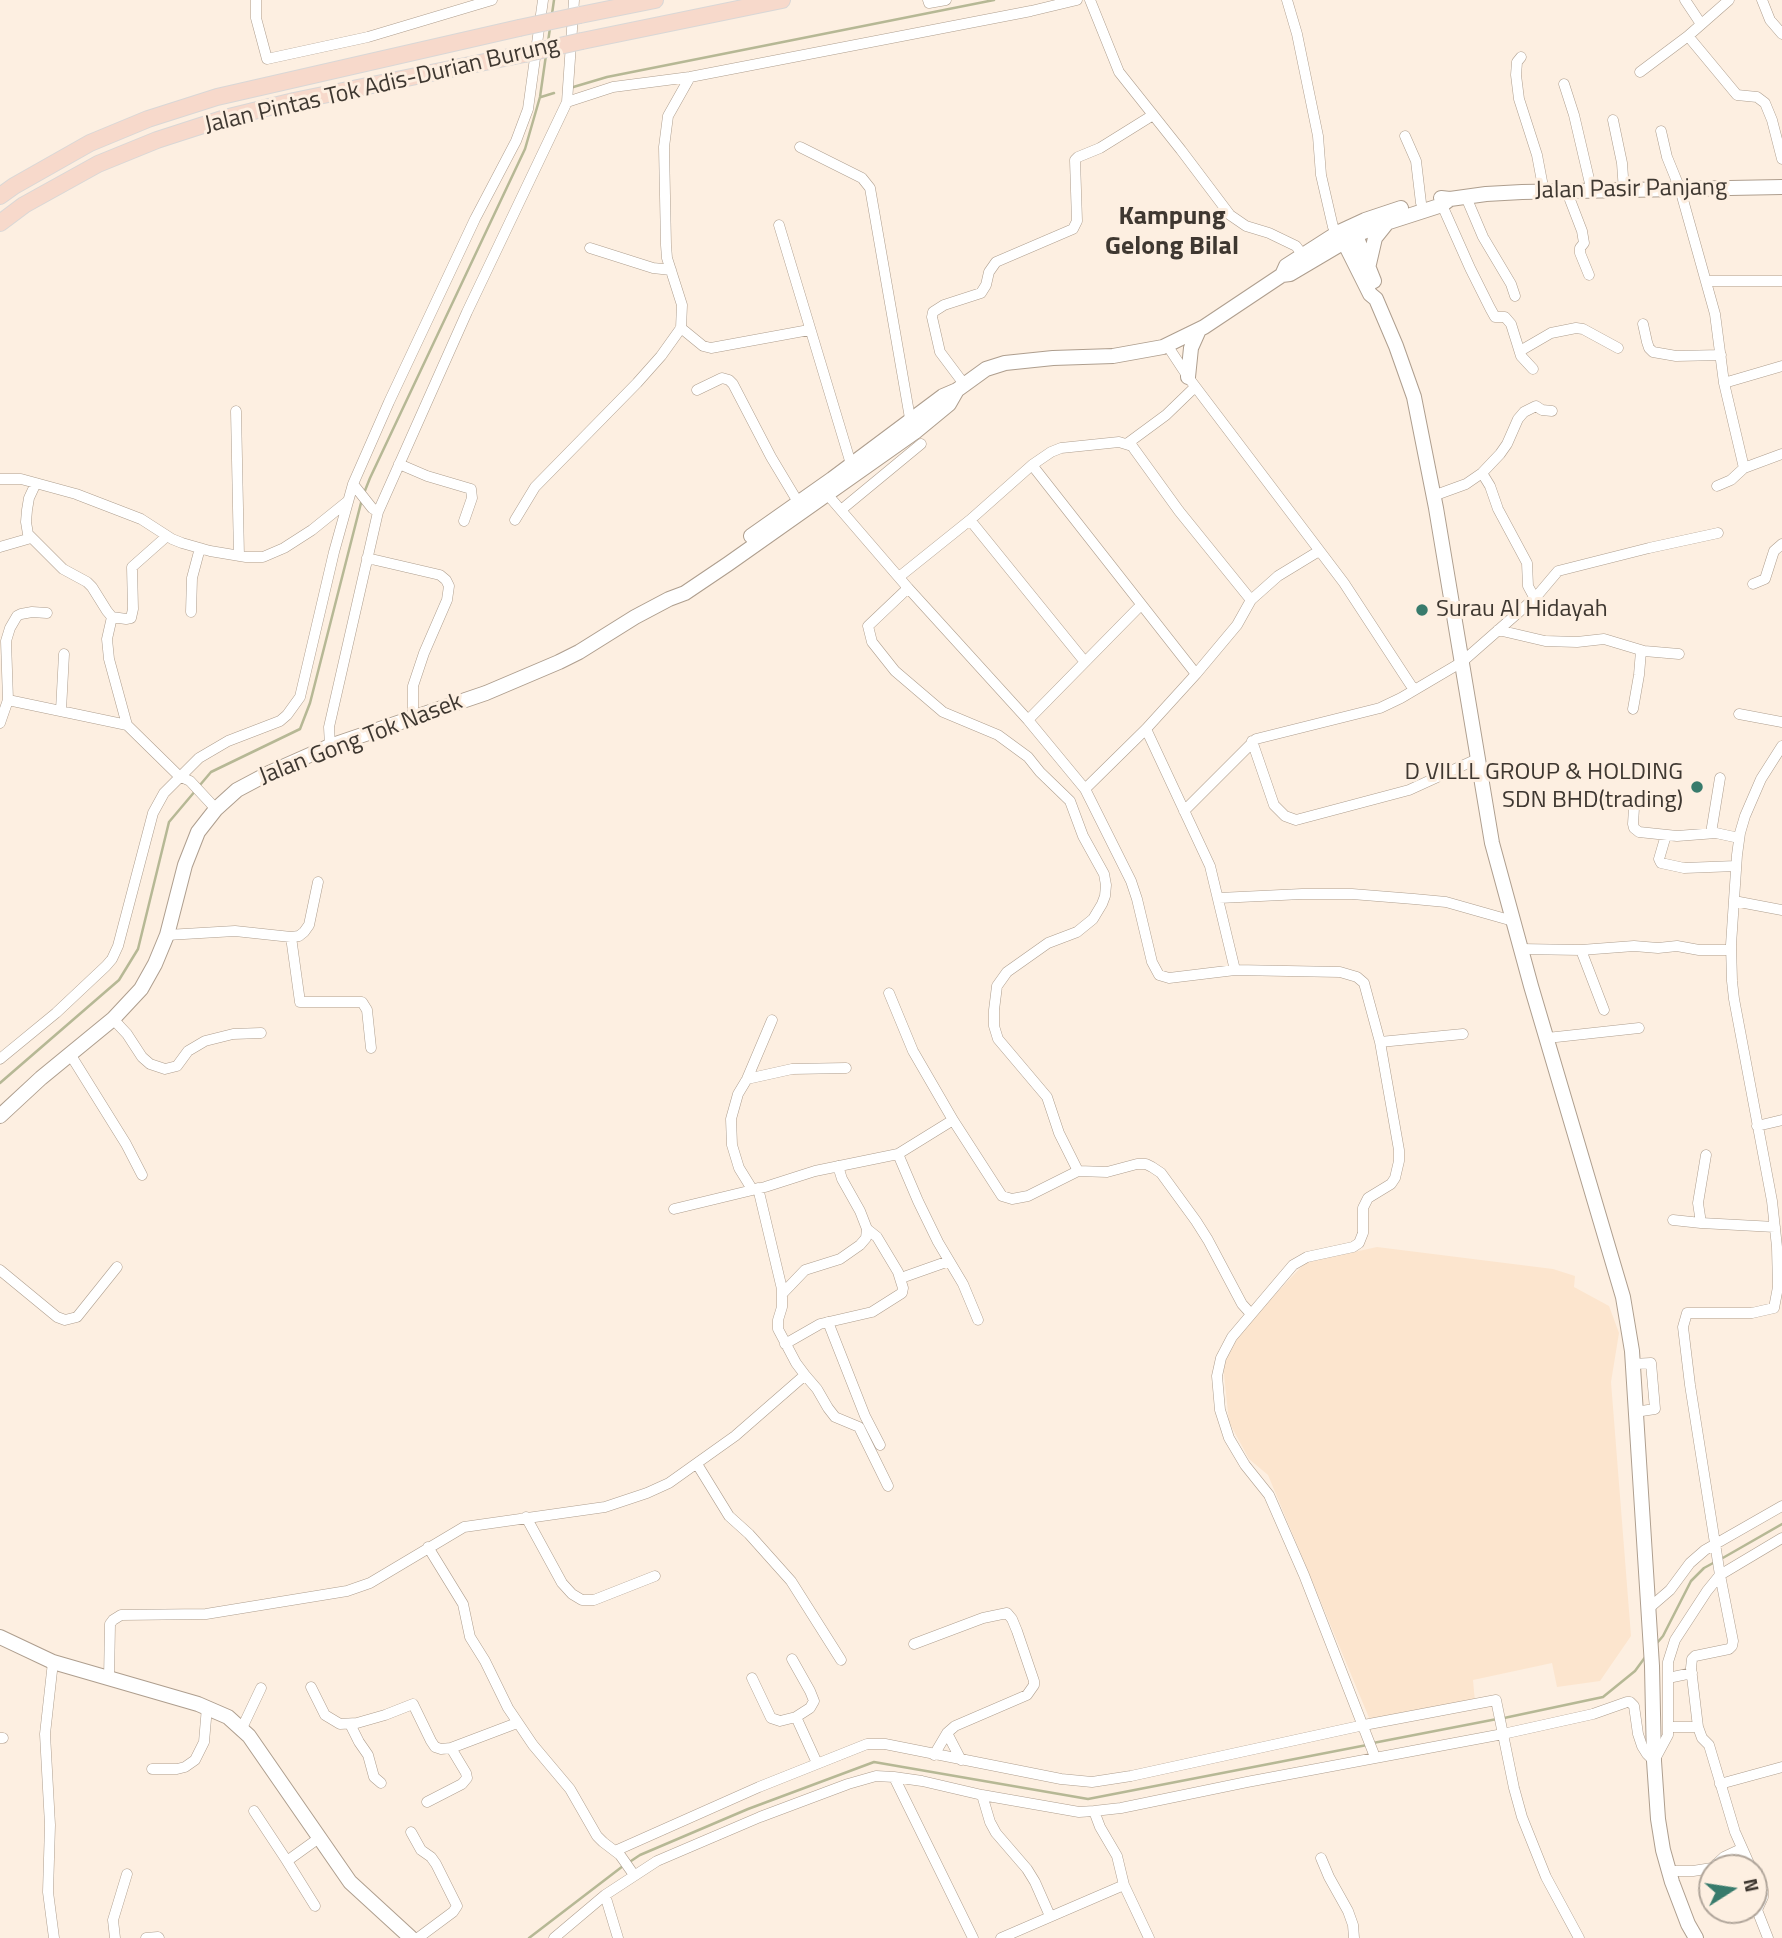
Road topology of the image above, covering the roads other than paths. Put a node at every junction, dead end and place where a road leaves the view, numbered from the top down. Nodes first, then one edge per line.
1 (256, 0) edge
2 (492, 0) edge
3 (543, 0) edge
4 (655, 0) edge
5 (782, 0) edge
6 (946, 0) edge
7 (1077, 0) edge
8 (1090, 0) edge
9 (1287, 0) edge
10 (1685, 0) edge
11 (1729, 0) edge
12 (1762, 0) edge
13 (929, 2) edge
14 (577, 8) edge
15 (1701, 24) junction
16 (1782, 34) edge
17 (1688, 36) junction
18 (1521, 57) dead end
19 (1640, 72) dead end
20 (690, 76) junction
21 (1564, 84) dead end
22 (567, 102) junction
23 (1153, 115) junction
24 (1613, 120) dead end
25 (1661, 131) dead end
26 (1405, 136) dead end
27 (800, 147) dead end
28 (1782, 159) edge
29 (1782, 187) edge
30 (1681, 189) junction
31 (1625, 191) junction
32 (1544, 192) junction
33 (1567, 192) junction
34 (1592, 192) junction
35 (0, 196) edge
36 (1473, 196) junction
37 (1446, 202) junction
38 (1421, 203) junction
39 (1388, 222) junction
40 (0, 223) edge
41 (779, 225) dead end
42 (1348, 234) junction
43 (590, 248) dead end
44 (1302, 254) junction
45 (1321, 256) junction
46 (1364, 269) junction
47 (671, 270) junction
48 (1282, 275) junction
49 (1589, 275) dead end
50 (1707, 281) junction
51 (1782, 281) edge
52 (1515, 296) dead end
53 (1643, 324) dead end
54 (681, 328) junction
55 (809, 330) junction
56 (1199, 330) junction
57 (1167, 345) junction
58 (1618, 348) dead end
59 (1520, 351) junction
60 (1721, 355) junction
61 (1782, 366) edge
62 (1532, 369) dead end
63 (1192, 382) junction
64 (1724, 383) junction
65 (960, 387) junction
66 (697, 390) dead end
67 (236, 411) dead end
68 (1552, 411) dead end
69 (915, 432) junction
70 (1128, 443) junction
71 (1782, 454) edge
72 (400, 464) junction
73 (851, 464) junction
74 (1032, 465) junction
75 (1744, 468) junction
76 (1482, 473) junction
77 (0, 479) edge
78 (832, 479) junction
79 (36, 482) junction
80 (1717, 486) dead end
81 (356, 489) junction
82 (827, 494) junction
83 (1433, 496) junction
84 (804, 498) junction
85 (348, 501) junction
86 (375, 510) junction
87 (841, 510) junction
88 (515, 520) dead end
89 (970, 520) junction
90 (464, 521) dead end
91 (1717, 533) dead end
92 (167, 536) junction
93 (31, 538) junction
94 (1782, 544) edge
95 (0, 547) edge
96 (200, 548) junction
97 (1320, 551) junction
98 (239, 556) junction
99 (367, 558) junction
100 (899, 577) junction
101 (1753, 584) dead end
102 (908, 588) junction
103 (669, 599) junction
104 (1535, 599) junction
105 (1251, 600) junction
106 (1141, 605) junction
107 (191, 612) dead end
108 (47, 613) dead end
109 (112, 617) junction
110 (1498, 630) junction
111 (1641, 651) junction
112 (64, 654) dead end
113 (1679, 654) dead end
114 (3, 659) edge
115 (1085, 662) junction
116 (1462, 662) junction
117 (1196, 674) junction
118 (1414, 690) junction
119 (8, 700) junction
120 (1633, 709) dead end
121 (61, 710) junction
122 (1739, 715) dead end
123 (413, 717) junction
124 (1028, 720) junction
125 (1782, 722) edge
126 (0, 723) edge
127 (127, 725) junction
128 (1146, 729) junction
129 (1252, 741) junction
130 (1782, 746) edge
131 (330, 747) junction
132 (1477, 759) junction
133 (179, 776) junction
134 (1720, 778) dead end
135 (1086, 789) junction
136 (1634, 808) dead end
137 (216, 809) junction
138 (1184, 810) junction
139 (1711, 833) junction
140 (1666, 835) junction
141 (1739, 838) junction
142 (1736, 866) junction
143 (318, 882) dead end
144 (1219, 898) junction
145 (1734, 901) junction
146 (1782, 911) edge
147 (1513, 921) junction
148 (167, 935) junction
149 (291, 937) junction
150 (1520, 949) junction
151 (1581, 950) junction
152 (1731, 950) junction
153 (1235, 970) junction
154 (888, 993) dead end
155 (1604, 1010) dead end
156 (113, 1019) junction
157 (772, 1020) dead end
158 (1639, 1028) dead end
159 (261, 1033) dead end
160 (1463, 1034) dead end
161 (1547, 1038) junction
162 (1380, 1042) junction
163 (371, 1048) dead end
164 (69, 1054) junction
165 (0, 1059) edge
166 (846, 1068) dead end
167 (747, 1079) junction
168 (0, 1116) edge
169 (953, 1121) junction
170 (1781, 1121) edge
171 (1757, 1126) junction
172 (898, 1154) junction
173 (1706, 1154) dead end
174 (838, 1166) junction
175 (1078, 1171) junction
176 (142, 1175) dead end
177 (755, 1188) junction
178 (674, 1209) dead end
179 (1673, 1220) dead end
180 (1701, 1223) junction
181 (1775, 1227) junction
182 (867, 1229) junction
183 (949, 1261) junction
184 (117, 1267) dead end
185 (0, 1270) edge
186 (901, 1278) junction
187 (783, 1293) junction
188 (1778, 1308) edge
189 (1251, 1314) junction
190 (978, 1320) dead end
191 (828, 1321) junction
192 (785, 1344) junction
193 (805, 1375) junction
194 (880, 1445) dead end
195 (697, 1464) junction
196 (888, 1486) dead end
197 (1782, 1506) edge
198 (526, 1517) junction
199 (1782, 1538) edge
200 (1716, 1545) junction
201 (428, 1547) junction
202 (1720, 1573) junction
203 (655, 1576) dead end
204 (1648, 1609) junction
205 (0, 1637) edge
206 (914, 1644) dead end
207 (792, 1659) dead end
208 (841, 1660) dead end
209 (53, 1662) junction
210 (1692, 1673) junction
211 (752, 1678) dead end
212 (1668, 1678) junction
213 (109, 1679) junction
214 (311, 1687) dead end
215 (261, 1688) dead end
216 (207, 1707) junction
217 (796, 1717) junction
218 (517, 1723) junction
219 (350, 1724) junction
220 (1364, 1725) junction
221 (1669, 1727) junction
222 (1698, 1727) junction
223 (242, 1728) junction
224 (947, 1733) junction
225 (1503, 1734) junction
226 (451, 1748) junction
227 (934, 1755) junction
228 (1375, 1757) junction
229 (961, 1760) junction
230 (1654, 1761) junction
231 (817, 1763) junction
232 (1782, 1767) edge
233 (152, 1769) dead end
234 (894, 1777) junction
235 (381, 1783) dead end
236 (1720, 1784) junction
237 (982, 1795) junction
238 (427, 1802) dead end
239 (254, 1811) dead end
240 (1094, 1811) junction
241 (411, 1832) dead end
242 (319, 1838) junction
243 (1741, 1849) junction
244 (617, 1853) junction
245 (1730, 1854) edge
246 (1744, 1854) edge
247 (1321, 1858) dead end
248 (287, 1861) junction
249 (1698, 1870) edge
250 (1669, 1871) junction
251 (633, 1873) junction
252 (127, 1874) dead end
253 (1124, 1885) junction
254 (605, 1895) junction
255 (315, 1906) dead end
256 (1051, 1916) junction
257 (54, 1938) edge
258 (116, 1938) edge
259 (146, 1938) edge
260 (159, 1938) edge
261 (411, 1938) edge
262 (418, 1938) edge
263 (554, 1938) edge
264 (618, 1938) edge
265 (973, 1938) edge
266 (1001, 1938) edge
267 (1149, 1938) edge
268 (1354, 1938) edge
269 (1579, 1938) edge
270 (1696, 1938) edge

1 - 2 street
3 - 81 street
4 - 14 main road, Jalan Pintas Tok Adis-Durian Burung
5 - 40 main road, Jalan Pintas Tok Adis-Durian Burung, bridge
6 - 13 street
7 - 20 street
8 - 23 street
9 - 42 street
10 - 15 street
11 - 15 street
12 - 16 street
14 - 22 street
14 - 35 main road, Jalan Pintas Tok Adis-Durian Burung, bridge
15 - 17 street
17 - 19 street
17 - 28 street
18 - 32 street
20 - 22 street
20 - 47 street
21 - 34 street
22 - 72 street
23 - 44 street
23 - 65 street
24 - 31 street
25 - 30 street
26 - 38 street
27 - 69 street
29 - 30 main road, Jalan Pasir Panjang
30 - 31 main road, Jalan Pasir Panjang
30 - 50 street
31 - 34 main road, Jalan Pasir Panjang
32 - 33 main road, Jalan Pasir Panjang
32 - 36 main road, Jalan Pasir Panjang
33 - 34 main road, Jalan Pasir Panjang
33 - 49 street
36 - 37 main road, Jalan Gong Tok Nasek
36 - 52 street
37 - 38 main road, Jalan Gong Tok Nasek
37 - 39 main road, Jalan Gong Tok Nasek
37 - 59 street
38 - 42 main road, Jalan Gong Tok Nasek
39 - 42 main road, Jalan Gong Tok Nasek
39 - 46 main road
41 - 55 street
42 - 44 main road, Jalan Gong Tok Nasek
42 - 45 main road, Jalan Gong Tok Nasek
42 - 46 main road
43 - 47 street
44 - 48 main road, Jalan Gong Tok Nasek
45 - 46 main road
45 - 48 main road, Jalan Gong Tok Nasek
46 - 83 main road
47 - 54 street
48 - 56 main road, Jalan Gong Tok Nasek
50 - 51 street
50 - 60 street
53 - 60 street
54 - 55 street
54 - 88 street
55 - 73 street
56 - 57 main road, Jalan Gong Tok Nasek
56 - 63 main road
57 - 63 street
57 - 65 main road, Jalan Gong Tok Nasek
58 - 59 street
59 - 62 street
60 - 64 street
61 - 64 street
63 - 70 street
63 - 97 street
64 - 75 street
65 - 69 main road, Jalan Gong Tok Nasek
66 - 84 street
67 - 98 street
68 - 76 street
69 - 73 main road, Jalan Gong Tok Nasek
69 - 82 main road, Jalan Gong Tok Nasek
69 - 87 street
70 - 74 street
70 - 105 street
71 - 75 street
72 - 86 street
72 - 90 street
73 - 78 main road, Jalan Gong Tok Nasek
74 - 89 street
74 - 106 street
75 - 80 street
76 - 83 street
76 - 104 street
77 - 79 street
78 - 82 main road
78 - 84 main road, Jalan Gong Tok Nasek
79 - 92 street
79 - 93 street
81 - 85 street
81 - 86 street
82 - 84 main road
82 - 87 street
82 - 103 main road, Jalan Gong Tok Nasek
83 - 116 main road
84 - 103 main road, Jalan Gong Tok Nasek
85 - 98 street
85 - 133 street
86 - 99 street
87 - 100 street
89 - 100 street
89 - 115 street
91 - 104 street
92 - 96 street
92 - 109 street
93 - 95 street
93 - 109 street
94 - 101 street
96 - 98 street
96 - 107 street
97 - 105 street
97 - 118 street
99 - 123 street
99 - 131 street
100 - 102 street
102 - 124 street
102 - 175 street
103 - 123 main road, Jalan Gong Tok Nasek
104 - 110 street
105 - 117 street
106 - 115 street
106 - 117 street
108 - 114 street
109 - 127 street
110 - 111 street
110 - 116 street
111 - 113 street
111 - 120 street
112 - 121 street
114 - 119 street
115 - 124 street
116 - 118 street
116 - 132 main road
117 - 128 street
118 - 129 street
119 - 121 street
119 - 126 street
121 - 127 street
122 - 125 street
123 - 131 main road, Jalan Gong Tok Nasek
124 - 135 street
127 - 133 street
128 - 135 street
128 - 138 street
129 - 132 street
129 - 138 street
130 - 141 street
131 - 137 main road, Jalan Gong Tok Nasek
132 - 147 main road
133 - 137 street
133 - 165 street
134 - 139 street
135 - 153 street
136 - 140 street
137 - 148 main road, Jalan Gong Tok Nasek
138 - 144 street
139 - 140 street
139 - 141 street
140 - 142 street
141 - 142 street
142 - 145 street
143 - 149 street
144 - 147 street
144 - 153 street
145 - 146 street
145 - 152 street
147 - 150 main road
148 - 149 street
148 - 156 main road, Jalan Gong Tok Nasek
149 - 163 street
150 - 151 street
150 - 161 main road
151 - 152 street
151 - 155 street
152 - 171 street
153 - 162 street
154 - 169 street
156 - 159 street
156 - 164 main road, Jalan Gong Tok Nasek
157 - 167 street
158 - 161 street
160 - 162 street
161 - 204 main road
162 - 189 street
164 - 168 main road, Jalan Gong Tok Nasek
164 - 176 street
166 - 167 street
167 - 177 street
169 - 172 street
169 - 175 street
170 - 171 street
171 - 181 street
172 - 174 street
172 - 183 street
173 - 180 street
174 - 177 street
174 - 182 street
175 - 189 street
177 - 178 street
177 - 187 street
179 - 180 street
180 - 181 street
181 - 188 street
182 - 186 street
182 - 187 street
183 - 186 street
183 - 190 street
184 - 185 street
186 - 191 street
187 - 192 street
188 - 200 street
189 - 220 street
191 - 192 street
191 - 194 street
192 - 193 street
193 - 195 street
193 - 196 street
195 - 198 street
195 - 208 street
197 - 200 street
198 - 201 street
198 - 203 street
199 - 202 street
200 - 202 street
200 - 204 street
201 - 213 street
201 - 218 street
202 - 210 street
202 - 212 street
204 - 230 main road
205 - 209 main road
206 - 224 street
207 - 217 street
209 - 213 main road
209 - 257 street
210 - 212 street
210 - 222 street
211 - 217 street
212 - 221 street
213 - 216 main road
214 - 219 street
215 - 223 street
216 - 223 main road
216 - 233 street
217 - 231 street
218 - 226 street
218 - 244 street
219 - 226 street
219 - 235 street
220 - 225 street
220 - 228 street
220 - 229 street
221 - 222 street
221 - 230 street
222 - 236 street
223 - 242 main road
224 - 227 street
224 - 229 street
225 - 228 street
225 - 230 street
225 - 269 street
226 - 238 street
227 - 229 street
227 - 231 street
228 - 240 street
230 - 250 main road
231 - 244 street
232 - 236 street
234 - 237 street
234 - 251 street
234 - 265 street
236 - 243 street
237 - 240 street
237 - 256 street
239 - 248 street
240 - 253 street
241 - 262 street
242 - 248 street
242 - 261 main road
243 - 245 street
243 - 246 street
244 - 251 street
247 - 268 street
248 - 255 street
249 - 250 street
250 - 270 main road
251 - 254 street
252 - 258 street
253 - 256 street
253 - 267 street
254 - 263 street
254 - 264 street
256 - 266 street
259 - 260 street

